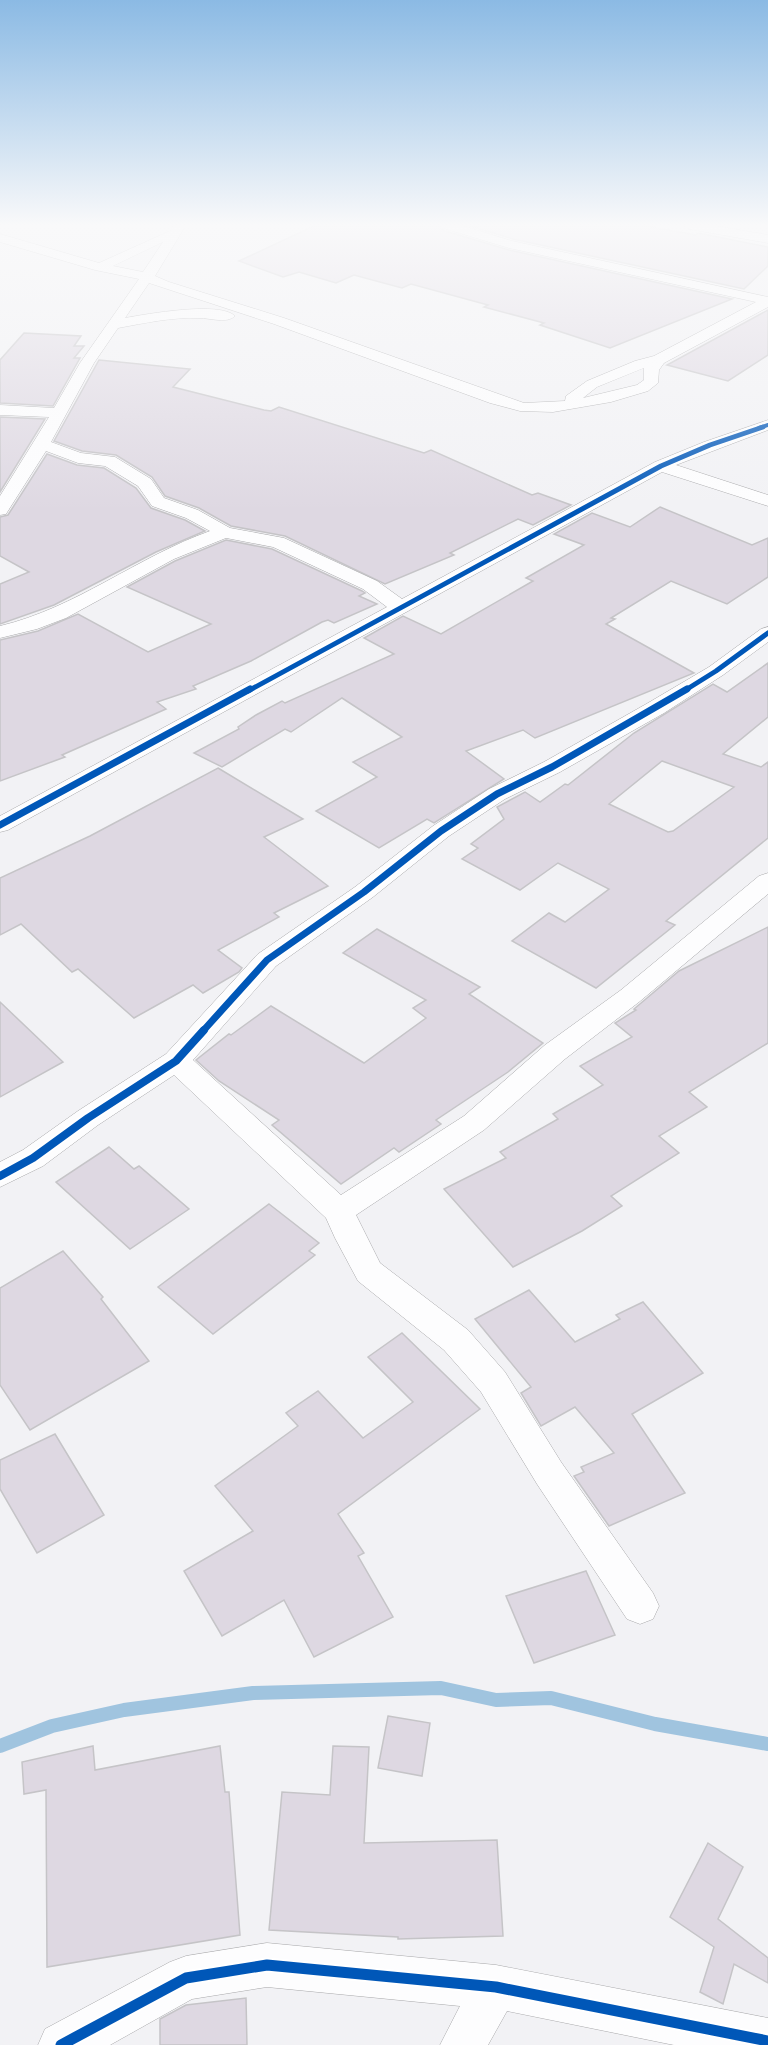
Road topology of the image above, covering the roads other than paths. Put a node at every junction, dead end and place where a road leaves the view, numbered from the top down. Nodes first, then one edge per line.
1 (116, 320) edge
2 (135, 320) edge
3 (254, 320) edge
4 (736, 320) edge
5 (279, 321) joint
6 (113, 325) junction
7 (658, 360) junction
8 (568, 404) junction
9 (0, 410) edge
10 (58, 413) junction
11 (768, 425) edge
12 (42, 444) junction
13 (661, 466) junction
14 (760, 499) edge
15 (768, 507) edge
16 (0, 510) edge
17 (225, 532) junction
18 (370, 585) junction
19 (419, 597) junction
20 (400, 608) junction
21 (0, 632) edge
22 (768, 633) edge
23 (0, 825) edge
24 (768, 881) edge
25 (176, 1061) junction
26 (0, 1176) edge
27 (339, 1211) junction
28 (640, 1606) dead end
29 (496, 1987) junction
30 (768, 2041) edge
31 (61, 2045) edge
32 (463, 2045) edge

1 - 6 street
2 - 6 street
3 - 5 street
4 - 7 street
5 - 8 street
6 - 10 street
7 - 8 street
7 - 8 street
9 - 10 street
10 - 12 street
11 - 13 street
12 - 16 street
12 - 17 street
13 - 14 street
13 - 19 street
14 - 15 street
17 - 18 street
17 - 21 street
18 - 19 street
18 - 20 street
19 - 20 street
20 - 23 street
22 - 25 street
24 - 27 street
25 - 26 street
25 - 27 street
27 - 28 street
29 - 30 street
29 - 31 street
29 - 32 street

